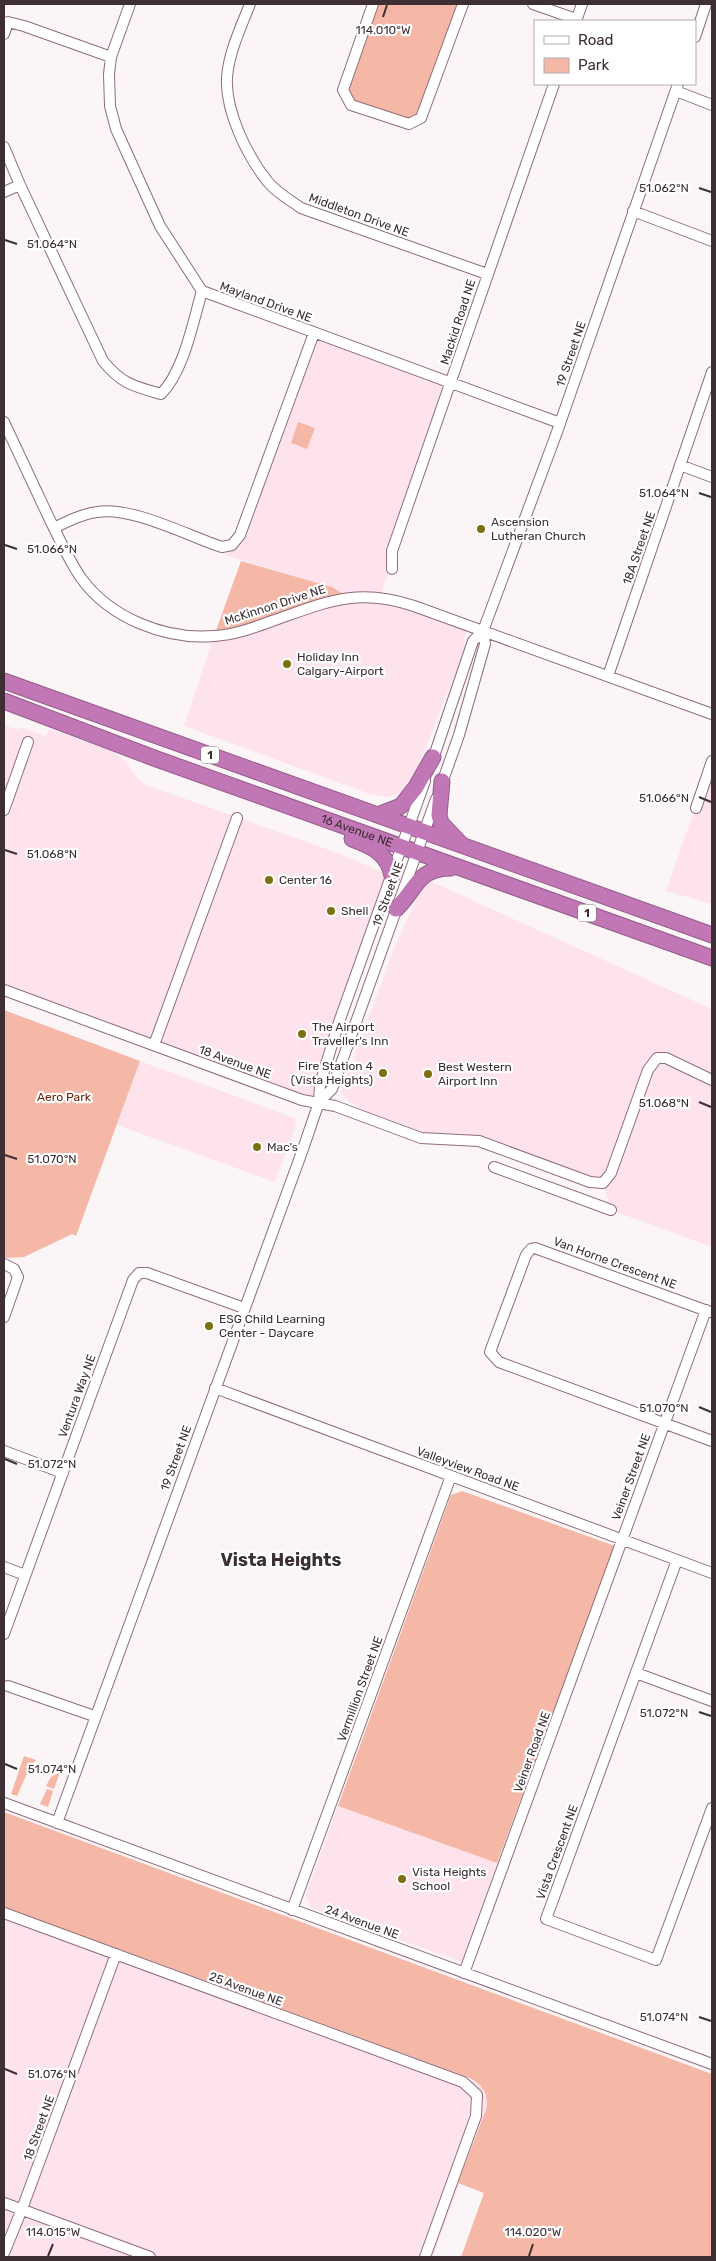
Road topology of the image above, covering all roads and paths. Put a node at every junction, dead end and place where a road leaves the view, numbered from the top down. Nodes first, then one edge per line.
1 (130, 4) edge
2 (250, 4) edge
3 (373, 4) edge
4 (462, 4) edge
5 (533, 4) edge
6 (582, 4) edge
7 (706, 4) edge
8 (576, 20) edge
9 (696, 33) edge
10 (4, 34) edge
11 (111, 57) junction
12 (554, 85) edge
13 (677, 88) edge
14 (712, 104) edge
15 (4, 147) edge
16 (20, 185) junction
17 (4, 192) edge
18 (633, 211) junction
19 (712, 241) edge
20 (486, 274) junction
21 (202, 292) junction
22 (314, 333) junction
23 (712, 372) edge
24 (451, 382) junction
25 (4, 422) edge
26 (560, 423) junction
27 (680, 466) junction
28 (712, 477) edge
29 (54, 528) junction
30 (392, 569) dead end
31 (483, 631) junction
32 (4, 672) edge
33 (608, 676) junction
34 (4, 681) edge
35 (42, 694) junction
36 (4, 701) edge
37 (712, 714) edge
38 (28, 742) dead end
39 (433, 757) junction
40 (712, 761) edge
41 (442, 781) junction
42 (254, 793) junction
43 (696, 808) dead end
44 (4, 810) edge
45 (378, 815) junction
46 (237, 818) dead end
47 (417, 829) junction
48 (463, 847) junction
49 (409, 850) junction
50 (461, 869) junction
51 (392, 876) junction
52 (396, 909) junction
53 (712, 934) edge
54 (712, 958) edge
55 (4, 990) edge
56 (154, 1045) junction
57 (712, 1080) edge
58 (319, 1102) junction
59 (494, 1167) dead end
60 (612, 1210) dead end
61 (4, 1264) edge
62 (244, 1308) junction
63 (709, 1311) edge
64 (4, 1317) edge
65 (215, 1388) junction
66 (664, 1423) junction
67 (712, 1441) edge
68 (4, 1451) edge
69 (63, 1473) junction
70 (451, 1476) junction
71 (621, 1540) junction
72 (677, 1560) junction
73 (4, 1567) edge
74 (712, 1573) edge
75 (25, 1575) junction
76 (4, 1634) edge
77 (636, 1673) junction
78 (8, 1686) dead end
79 (712, 1701) edge
80 (94, 1716) junction
81 (4, 1804) edge
82 (712, 1808) edge
83 (57, 1823) junction
84 (292, 1910) junction
85 (4, 1913) edge
86 (116, 1954) junction
87 (464, 1973) junction
88 (712, 2064) edge
89 (4, 2202) edge
90 (22, 2209) junction
91 (4, 2252) edge
92 (150, 2257) edge
93 (425, 2257) edge

1 - 11 street, Mayland Drive NE
2 - 20 street, Middleton Drive NE
3 - 4 street
5 - 8 street
6 - 8 street
7 - 9 street
10 - 11 street
11 - 21 street, Mayland Drive NE
12 - 20 street, Mackid Road NE
13 - 14 street
13 - 18 street, 19 Street NE
15 - 16 street
16 - 17 street
16 - 21 street
18 - 19 street
18 - 26 street, 19 Street NE
20 - 24 street, Mackid Road NE
21 - 22 street, Mayland Drive NE
22 - 24 street, Mayland Drive NE
22 - 29 street
23 - 27 street, 18A Street NE
24 - 26 street, Mayland Drive NE
24 - 30 street, Mackid Road NE
25 - 29 street, McKinnon Drive NE
26 - 31 street, 19 Street NE
27 - 28 street
27 - 33 street, 18A Street NE
29 - 31 street, McKinnon Drive NE
31 - 33 street, McKinnon Drive NE
31 - 39 street, 19 Street NE
31 - 41 street, 19 Street NE
32 - 35 highway
33 - 37 street, McKinnon Drive NE
34 - 35 highway, 16 Avenue NE / 1
35 - 45 highway, 16 Avenue NE / 1
36 - 42 highway, 16 Avenue NE / 1
38 - 44 street
39 - 45 highway
39 - 47 street, 19 Street NE
40 - 43 street
41 - 47 street, 19 Street NE
41 - 48 highway
42 - 49 highway, 16 Avenue NE / 1
42 - 51 highway
45 - 47 highway, 16 Avenue NE / 1
46 - 56 street
47 - 48 highway, 16 Avenue NE / 1
47 - 49 street, 19 Street NE
47 - 49 street, 19 Street NE
48 - 53 highway, 16 Avenue NE / 1
49 - 50 highway, 16 Avenue NE / 1
49 - 51 street, 19 Street NE
49 - 52 street, 19 Street NE
50 - 52 highway
50 - 54 highway, 16 Avenue NE / 1
51 - 58 street, 19 Street NE
52 - 58 street, 19 Street NE
55 - 56 street, 18 Avenue NE
56 - 58 street, 18 Avenue NE
57 - 58 street, 18 Avenue NE
58 - 62 street, 19 Street NE
59 - 60 street
61 - 64 street
62 - 65 street, 19 Street NE
62 - 69 street, Ventura Way NE
63 - 66 street, Veiner Street NE
63 - 66 street, Van Horne Crescent NE
65 - 70 street, Valleyview Road NE
65 - 80 street, 19 Street NE
66 - 67 street, Van Horne Crescent NE
66 - 71 street, Veiner Street NE
68 - 69 street
69 - 75 street, Ventura Way NE
70 - 71 street, Valleyview Road NE
70 - 84 street, Vermillion Street NE
71 - 72 street, Valleyview Road NE
71 - 87 street, Veiner Road NE
72 - 74 street, Valleyview Road NE
72 - 77 street, Vista Crescent NE
73 - 75 street
75 - 76 street, Ventura Way NE
77 - 79 street
77 - 82 street, Vista Crescent NE
78 - 80 street
80 - 83 street, 19 Street NE
81 - 83 street, 24 Avenue NE
83 - 84 street, 24 Avenue NE
84 - 87 street, 24 Avenue NE
85 - 86 street, 25 Avenue NE
86 - 90 street, 18 Street NE
86 - 93 street, 25 Avenue NE
87 - 88 street, 24 Avenue NE
89 - 90 street
90 - 91 street, 18 Street NE
90 - 92 street

